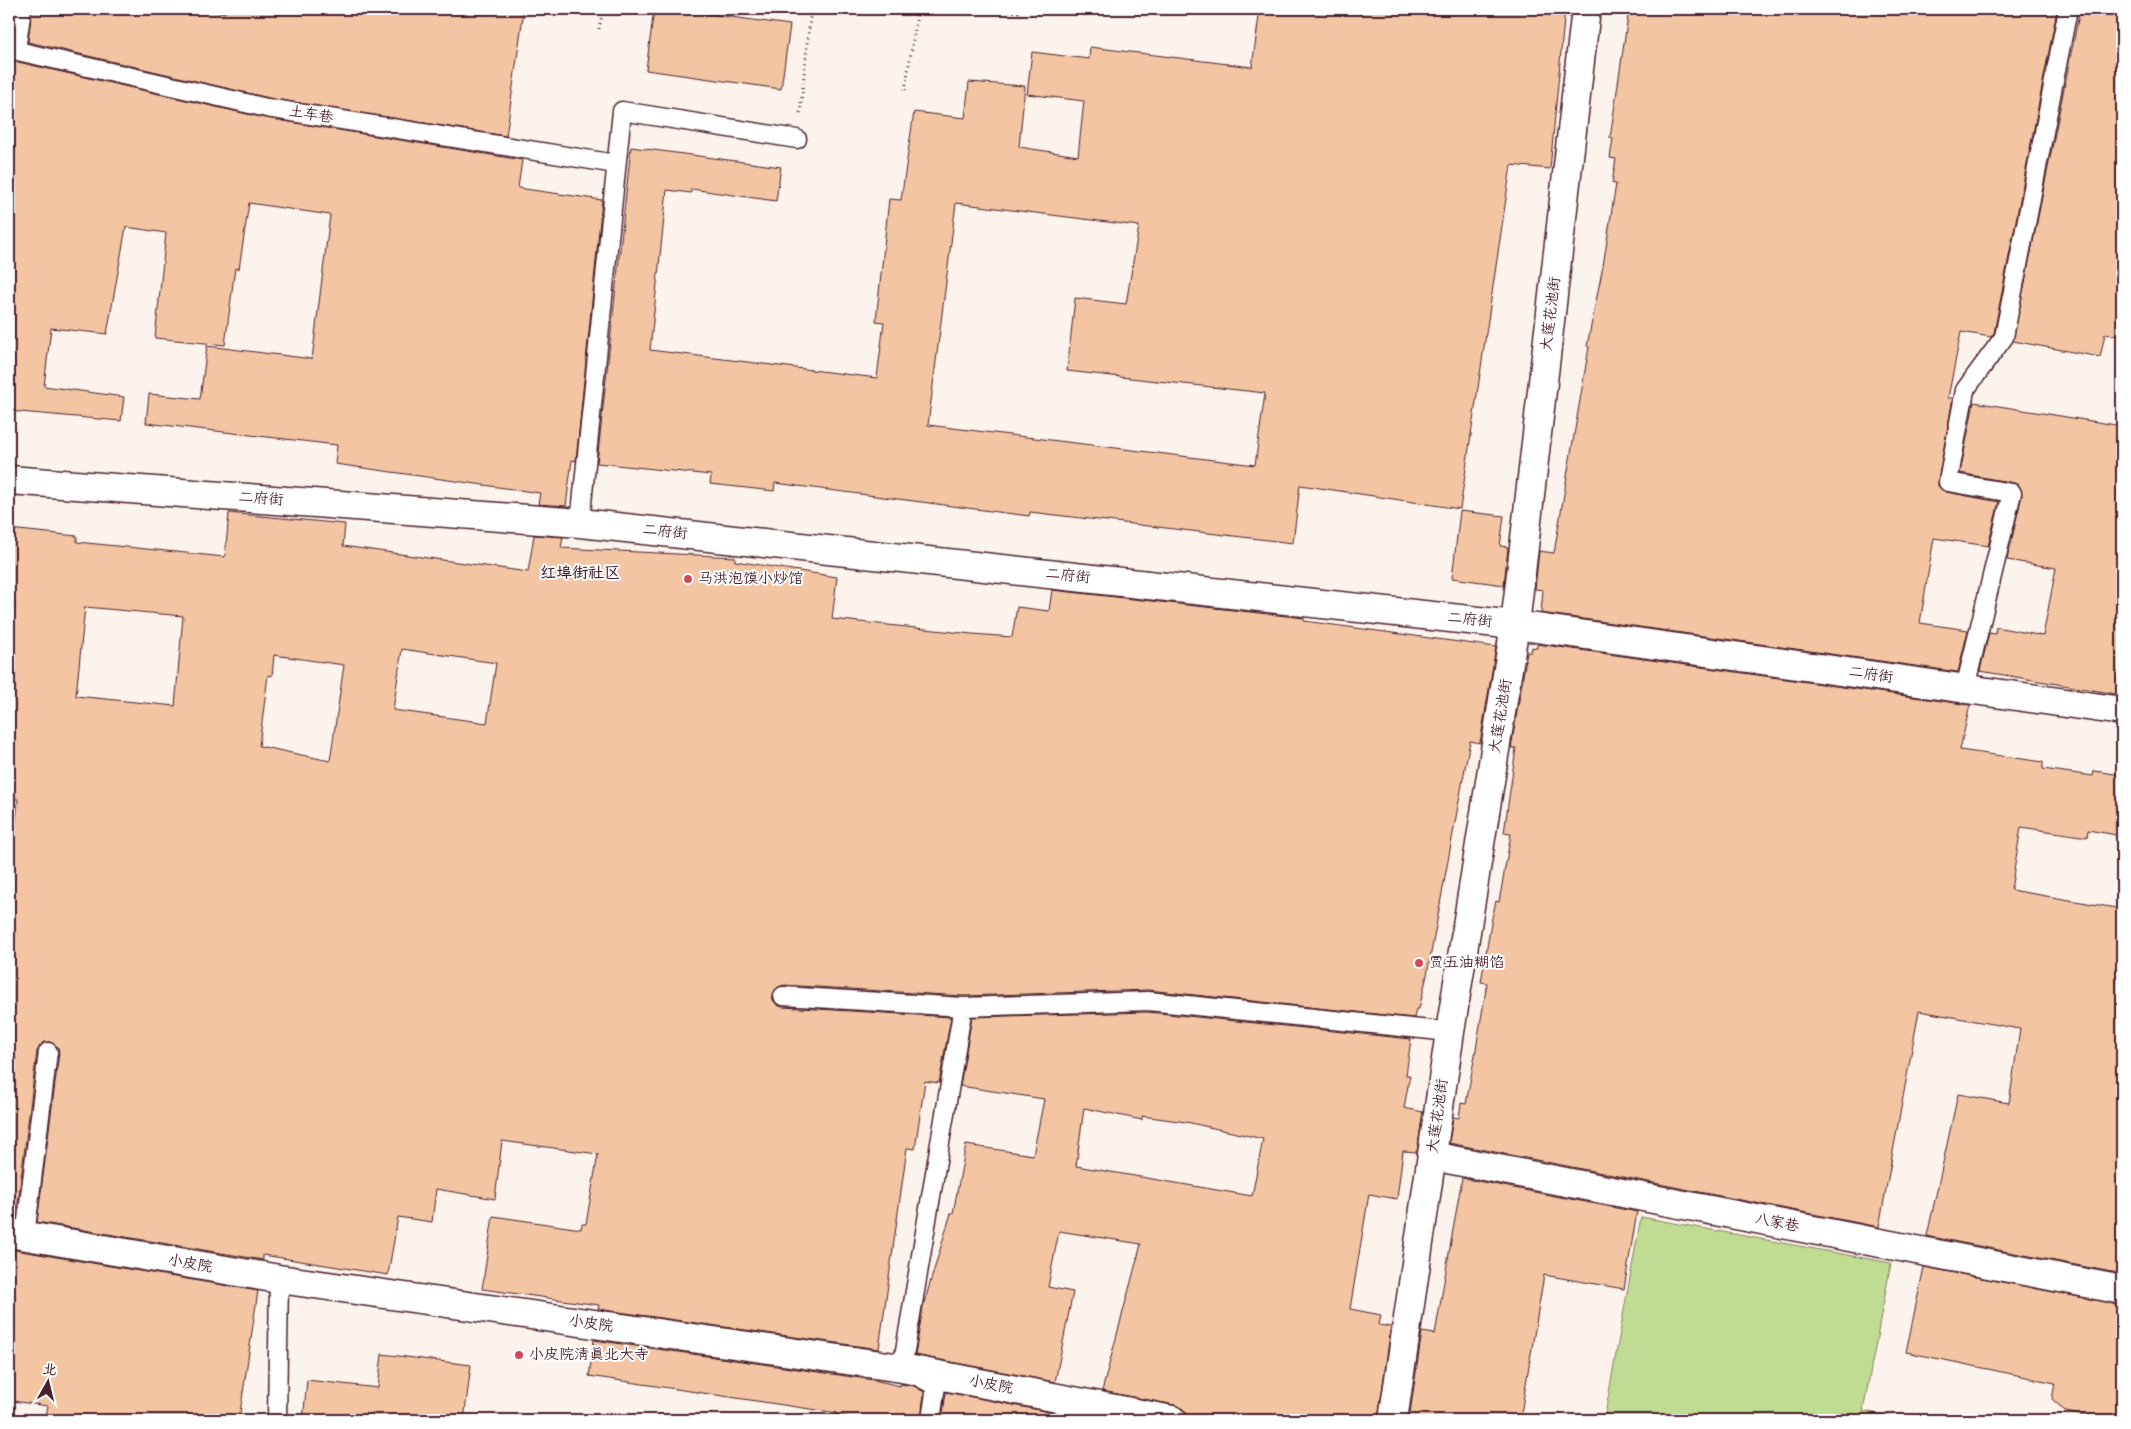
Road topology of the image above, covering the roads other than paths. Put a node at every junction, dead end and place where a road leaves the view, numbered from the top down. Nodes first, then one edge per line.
1 (22, 9) edge
2 (1586, 9) edge
3 (2068, 9) edge
4 (12, 49) edge
5 (797, 139) road end
6 (616, 164) junction
7 (9, 480) edge
8 (580, 523) junction
9 (1516, 625) junction
10 (1965, 688) junction
11 (2122, 711) edge
12 (782, 996) dead end
13 (962, 1007) junction
14 (1450, 1032) junction
15 (48, 1052) dead end
16 (1432, 1156) junction
17 (17, 1234) edge
18 (279, 1279) junction
19 (2122, 1290) edge
20 (902, 1368) junction
21 (277, 1420) edge
22 (931, 1420) edge
23 (1172, 1420) edge
24 (1393, 1420) edge

1 - 4 lane
2 - 9 street, 大莲花池街
3 - 10 lane
4 - 6 lane, 土车巷
5 - 6 lane
6 - 8 lane
7 - 8 street, 二府街
8 - 9 street, 二府街
9 - 10 street, 二府街
9 - 14 street, 大莲花池街
10 - 11 street, 二府街
12 - 13 lane
13 - 14 lane
13 - 20 lane
14 - 16 street, 大莲花池街
15 - 17 lane
16 - 19 street, 八家巷
16 - 24 street, 大莲花池街
17 - 18 street, 小皮院
18 - 20 street, 小皮院
18 - 21 lane
20 - 22 lane
20 - 23 street, 小皮院

